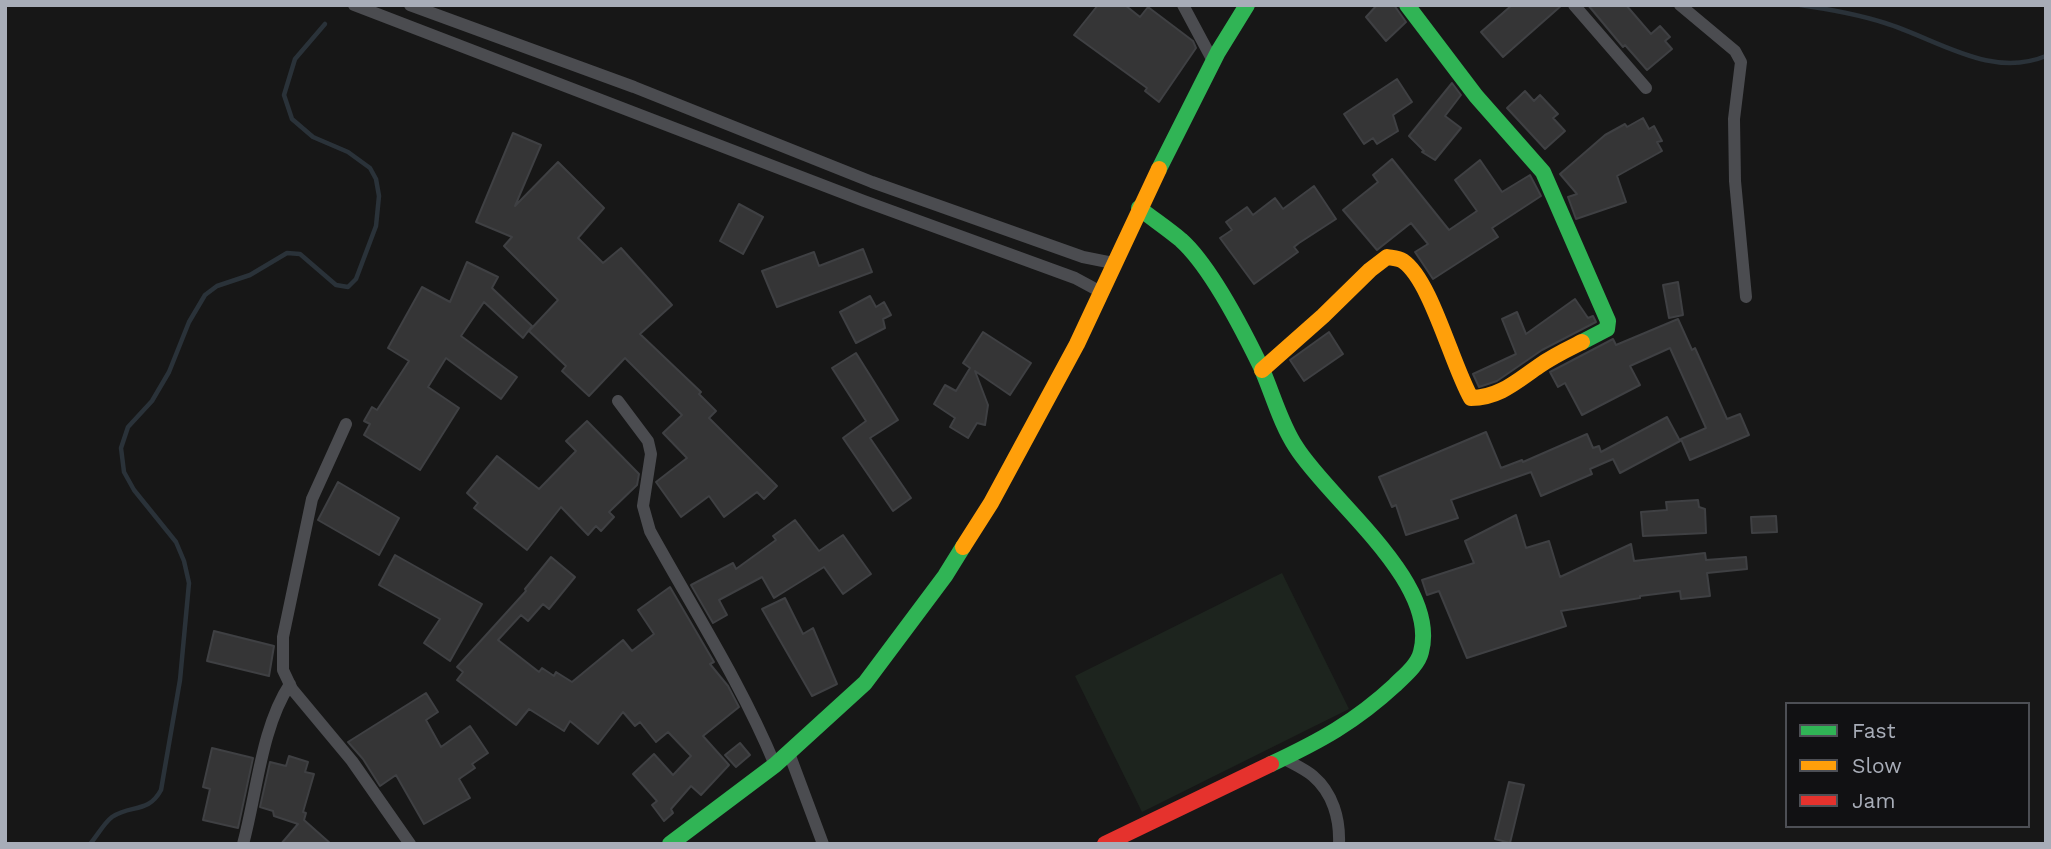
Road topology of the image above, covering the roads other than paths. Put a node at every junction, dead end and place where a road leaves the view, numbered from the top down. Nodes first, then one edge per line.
1 (354, 5) edge
2 (410, 5) edge
3 (1182, 5) edge
4 (1247, 5) edge
5 (1407, 5) edge
6 (1574, 5) edge
7 (1680, 5) edge
8 (1213, 61) junction
9 (1646, 88) dead end
10 (1139, 208) junction
11 (1113, 263) junction
12 (1101, 292) junction
13 (1746, 297) dead end
14 (1262, 370) junction
15 (618, 401) dead end
16 (346, 424) dead end
17 (290, 684) junction
18 (789, 753) junction
19 (1283, 758) junction
20 (775, 765) junction
21 (243, 844) edge
22 (410, 844) edge
23 (670, 844) edge
24 (823, 844) edge
25 (1105, 844) edge
26 (1339, 844) edge

1 - 12 street
2 - 11 street
3 - 8 street
4 - 8 street
5 - 14 street
6 - 9 street
7 - 13 street
8 - 10 street
10 - 11 street
10 - 14 street
11 - 12 street
12 - 18 street
14 - 19 street
15 - 20 street
16 - 17 street
17 - 21 street
17 - 22 street
18 - 20 street
18 - 24 street
19 - 25 street
19 - 26 street
20 - 23 street

